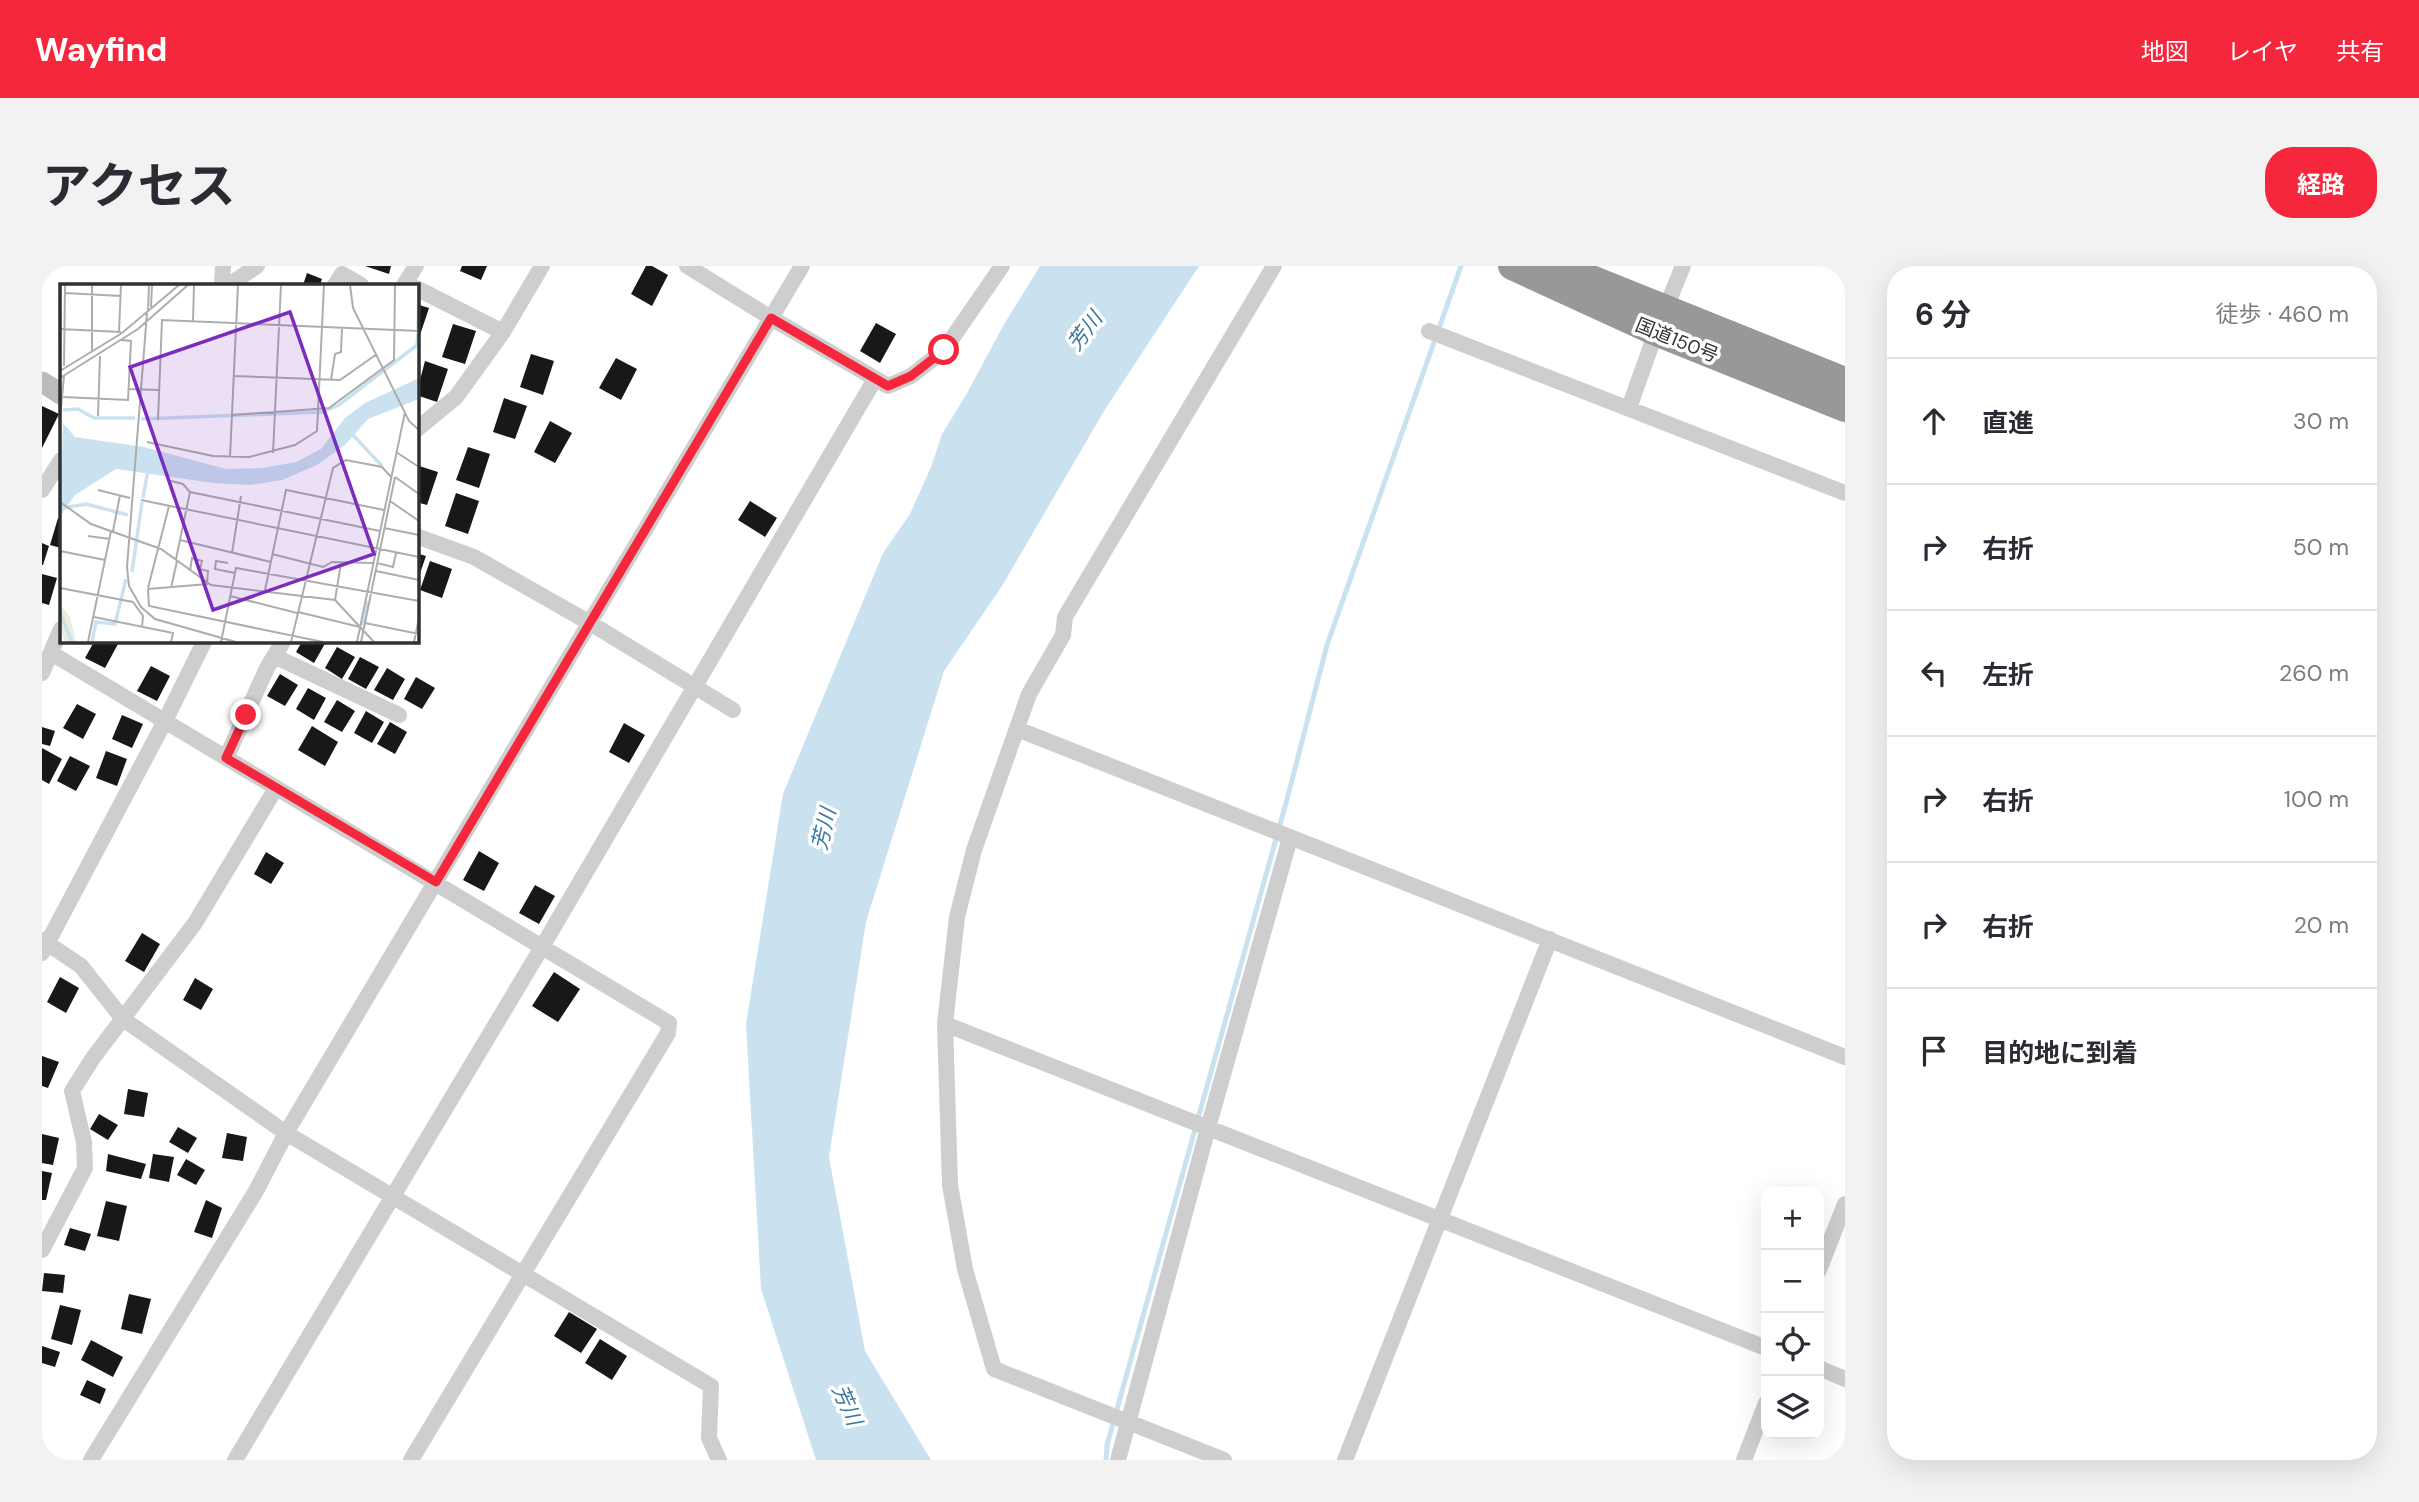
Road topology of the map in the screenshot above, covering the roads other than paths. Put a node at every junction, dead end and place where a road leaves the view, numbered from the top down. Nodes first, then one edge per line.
1 (223, 266) edge
2 (257, 266) edge
3 (416, 266) edge
4 (542, 266) edge
5 (687, 266) edge
6 (802, 266) edge
7 (1002, 266) edge
8 (1274, 266) edge
9 (1512, 266) edge
10 (1559, 266) edge
11 (1684, 266) edge
12 (222, 284) edge
13 (230, 284) edge
14 (336, 284) edge
15 (359, 284) edge
16 (410, 284) edge
17 (418, 289) edge
18 (771, 318) junction
19 (1662, 321) junction
20 (1429, 331) dead end
21 (503, 332) junction
22 (875, 379) junction
23 (1845, 381) edge
24 (42, 382) edge
25 (60, 393) edge
26 (1629, 408) junction
27 (1845, 408) edge
28 (418, 428) edge
29 (60, 462) edge
30 (42, 490) edge
31 (1845, 493) edge
32 (418, 537) edge
33 (590, 623) junction
34 (60, 631) edge
35 (204, 642) edge
36 (283, 642) edge
37 (51, 653) junction
38 (274, 656) junction
39 (42, 673) edge
40 (694, 687) junction
41 (733, 710) dead end
42 (399, 715) dead end
43 (165, 721) junction
44 (1017, 729) junction
45 (226, 758) junction
46 (276, 788) junction
47 (1289, 837) junction
48 (436, 882) junction
49 (1550, 939) junction
50 (44, 946) edge
51 (542, 947) junction
52 (123, 1019) junction
53 (945, 1024) junction
54 (1845, 1057) edge
55 (1207, 1128) junction
56 (286, 1133) junction
57 (394, 1196) junction
58 (1845, 1204) edge
59 (1440, 1218) junction
60 (49, 1221) edge
61 (42, 1250) edge
62 (1824, 1257) edge
63 (523, 1274) junction
64 (1761, 1346) edge
65 (1824, 1370) edge
66 (1845, 1379) edge
67 (1761, 1416) edge
68 (1126, 1422) junction
69 (91, 1460) edge
70 (235, 1460) edge
71 (411, 1460) edge
72 (719, 1460) edge
73 (1118, 1460) edge
74 (1224, 1460) edge
75 (1345, 1460) edge
76 (1744, 1460) edge

1 - 12 street
2 - 13 street
3 - 16 street
4 - 21 street
5 - 18 street
6 - 18 street
7 - 22 street
8 - 44 street
9 - 19 highway, 国道150号
10 - 19 highway, 国道150号
11 - 19 street
14 - 15 street
17 - 21 street
18 - 22 street
18 - 33 street
19 - 23 highway, 国道150号
19 - 26 street
19 - 27 highway, 国道150号
20 - 26 street
21 - 28 street
22 - 40 street
24 - 25 street
26 - 31 street
29 - 30 street
32 - 33 street
33 - 40 street
33 - 48 street
34 - 37 street
35 - 43 street
36 - 38 street
37 - 39 street
37 - 43 street
38 - 42 street
38 - 45 street
40 - 41 street
40 - 51 street
43 - 45 street
43 - 50 street
44 - 47 street
44 - 53 street
45 - 46 street
46 - 48 street
46 - 52 street
47 - 49 street
47 - 55 street
48 - 51 street
48 - 56 street
49 - 54 street
49 - 59 street
50 - 52 street
51 - 57 street
51 - 63 street
52 - 56 street
52 - 60 street
53 - 55 street
53 - 68 street
55 - 59 street
55 - 68 street
56 - 57 street
56 - 69 street
57 - 63 street
57 - 70 street
58 - 62 street
59 - 64 street
59 - 75 street
60 - 61 street
63 - 71 street
63 - 72 street
65 - 66 street
67 - 76 street
68 - 73 street
68 - 74 street

